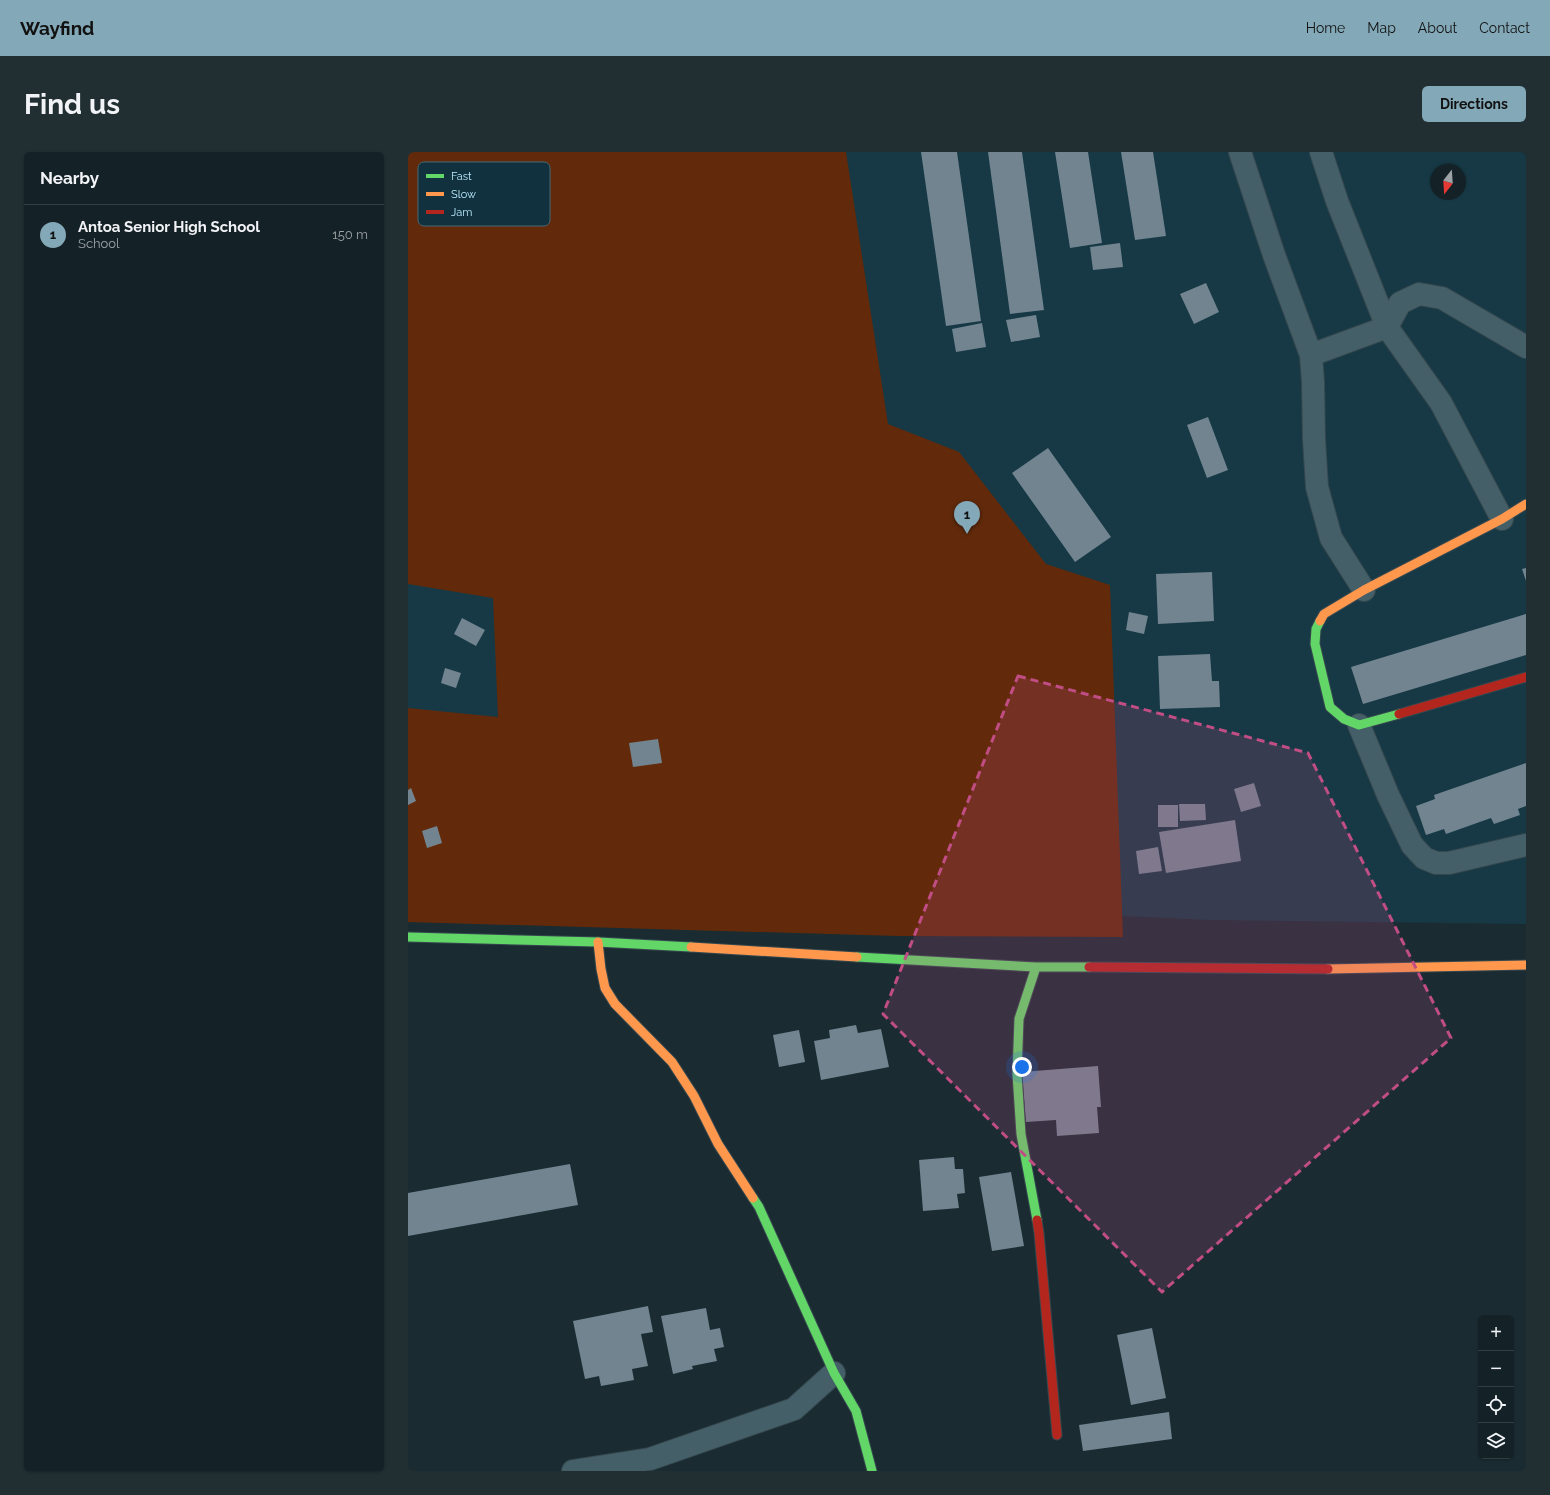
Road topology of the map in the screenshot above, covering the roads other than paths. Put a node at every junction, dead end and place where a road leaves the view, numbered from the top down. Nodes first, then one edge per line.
1 (1240, 152) edge
2 (1321, 152) edge
3 (1387, 327) junction
4 (1526, 348) edge
5 (1311, 355) junction
6 (1526, 504) edge
7 (1502, 519) junction
8 (1364, 590) junction
9 (1526, 677) edge
10 (1359, 725) junction
11 (1526, 845) edge
12 (408, 937) edge
13 (598, 942) junction
14 (1526, 965) edge
15 (1036, 968) junction
16 (834, 1374) junction
17 (1057, 1435) dead end
18 (573, 1471) edge
19 (872, 1471) edge

1 - 5 street
2 - 3 street
3 - 4 street
3 - 5 street
3 - 7 street
5 - 8 street
6 - 7 street
7 - 8 street
8 - 10 street
9 - 10 street
10 - 11 street
12 - 13 street
13 - 15 street
13 - 16 street
14 - 15 street
15 - 17 street
16 - 18 street
16 - 19 street

